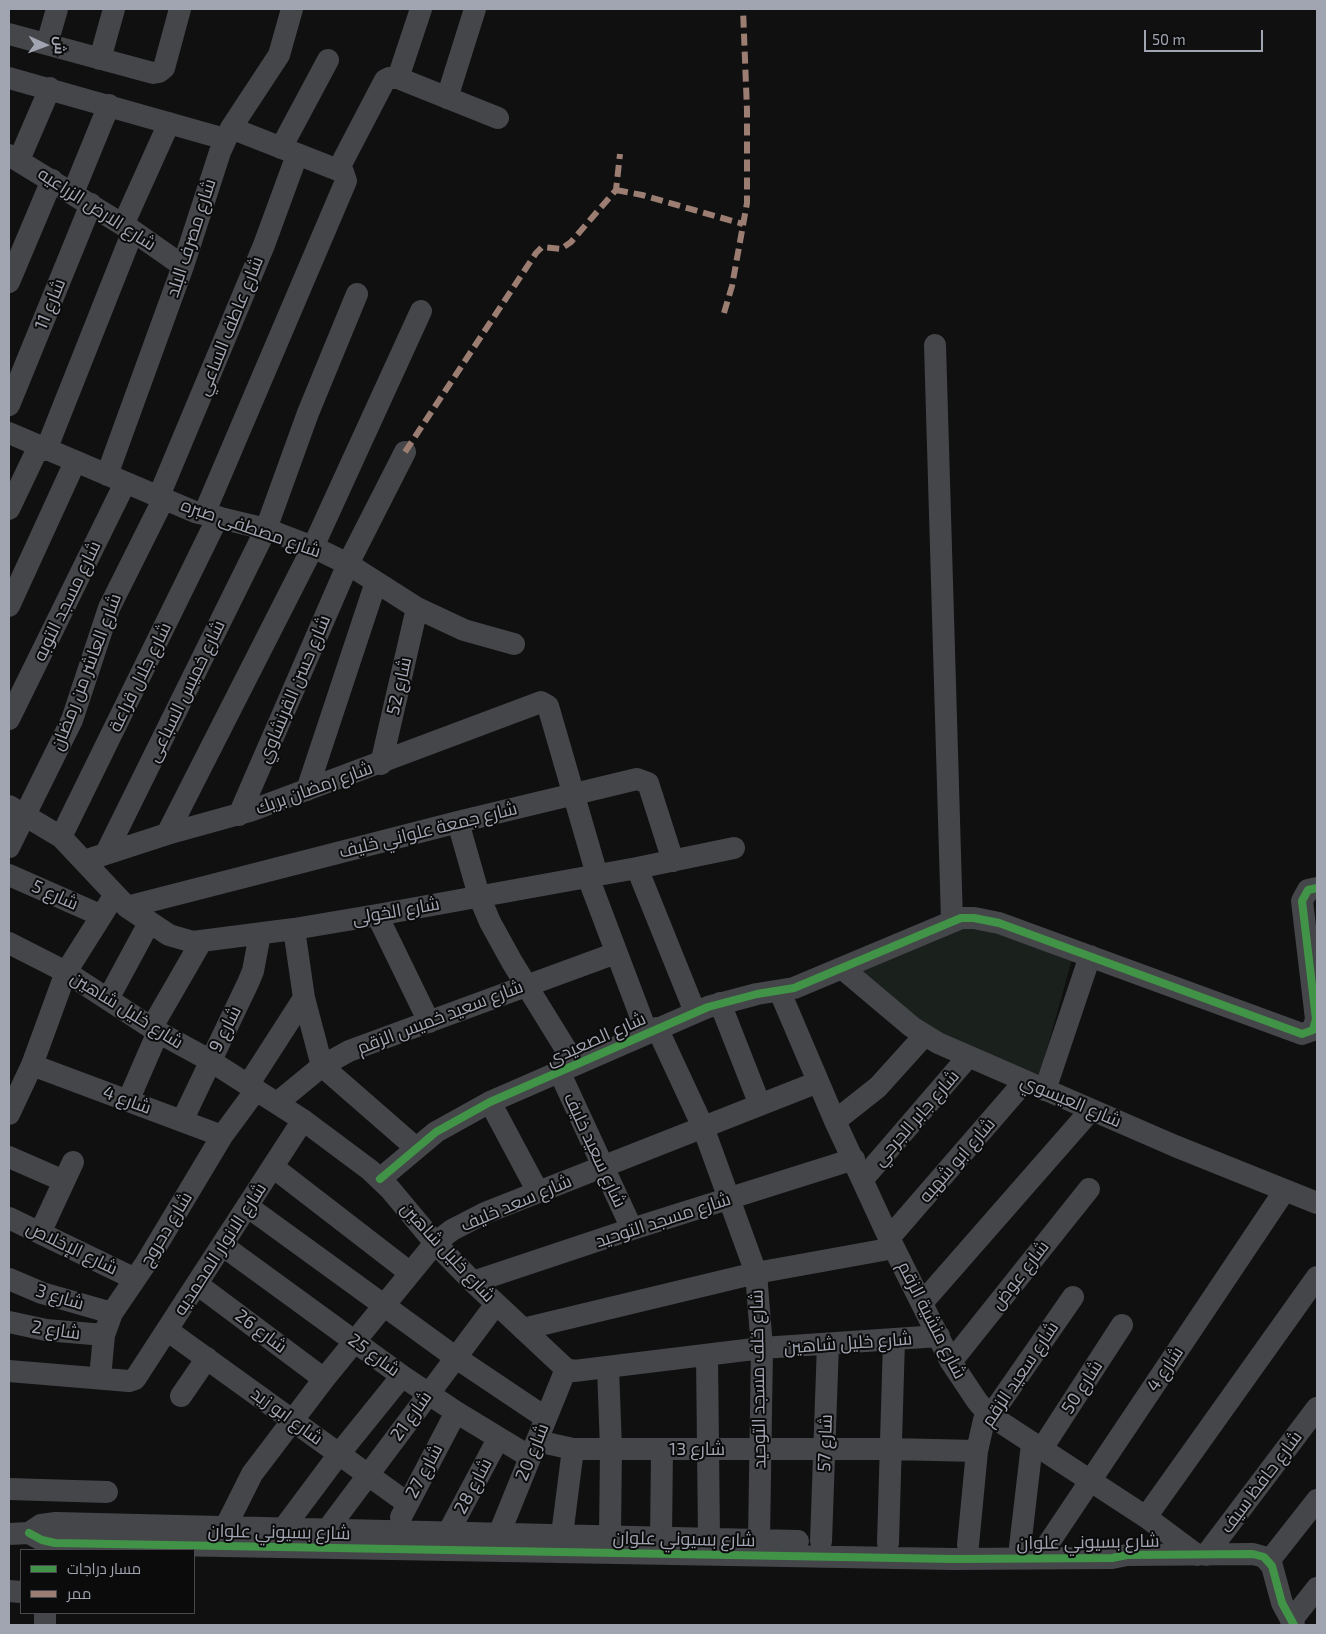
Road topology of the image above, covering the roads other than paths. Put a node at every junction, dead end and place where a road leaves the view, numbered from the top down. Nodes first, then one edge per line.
1 (57, 9) edge
2 (114, 9) edge
3 (180, 9) edge
4 (292, 9) edge
5 (421, 9) edge
6 (475, 9) edge
7 (9, 34) edge
8 (47, 44) junction
9 (100, 59) junction
10 (328, 60) dead end
11 (9, 78) edge
12 (398, 78) junction
13 (50, 88) junction
14 (448, 98) junction
15 (109, 105) junction
16 (498, 118) dead end
17 (169, 123) junction
18 (228, 134) junction
19 (289, 152) junction
20 (12, 160) edge
21 (338, 170) junction
22 (52, 180) junction
23 (82, 198) junction
24 (128, 228) junction
25 (183, 266) junction
26 (9, 282) edge
27 (357, 294) dead end
28 (421, 311) dead end
29 (935, 345) dead end
30 (9, 404) edge
31 (11, 440) edge
32 (42, 448) junction
33 (405, 452) dead end
34 (75, 462) junction
35 (116, 479) junction
36 (161, 497) junction
37 (9, 509) edge
38 (211, 516) junction
39 (266, 529) junction
40 (314, 547) junction
41 (348, 564) junction
42 (376, 582) junction
43 (9, 606) edge
44 (416, 608) junction
45 (514, 644) dead end
46 (539, 702) joint
47 (9, 719) edge
48 (381, 764) junction
49 (307, 790) junction
50 (575, 794) junction
51 (17, 810) edge
52 (239, 815) junction
53 (458, 822) junction
54 (167, 834) junction
55 (61, 837) junction
56 (9, 847) edge
57 (734, 848) dead end
58 (106, 853) junction
59 (84, 861) junction
60 (673, 861) junction
61 (636, 868) junction
62 (9, 875) edge
63 (593, 876) junction
64 (1317, 888) edge
65 (479, 896) junction
66 (121, 901) junction
67 (100, 915) junction
68 (377, 915) junction
69 (952, 920) junction
70 (149, 923) junction
71 (294, 929) junction
72 (260, 934) junction
73 (201, 942) junction
74 (9, 943) edge
75 (616, 954) junction
76 (1090, 956) junction
77 (842, 968) junction
78 (66, 972) junction
79 (526, 985) junction
80 (780, 992) junction
81 (304, 998) junction
82 (108, 999) junction
83 (720, 1003) junction
84 (695, 1012) junction
85 (429, 1022) junction
86 (155, 1029) junction
87 (652, 1030) junction
88 (924, 1036) junction
89 (968, 1057) junction
90 (209, 1060) junction
91 (32, 1065) junction
92 (322, 1066) junction
93 (567, 1067) junction
94 (818, 1082) junction
95 (1035, 1086) junction
96 (252, 1088) junction
97 (128, 1101) junction
98 (490, 1102) junction
99 (277, 1104) junction
100 (760, 1105) junction
101 (1091, 1110) junction
102 (9, 1114) edge
103 (303, 1120) junction
104 (182, 1121) junction
105 (835, 1121) junction
106 (702, 1127) junction
107 (222, 1136) junction
108 (416, 1148) junction
109 (9, 1157) edge
110 (603, 1166) junction
111 (273, 1167) junction
112 (858, 1169) junction
113 (380, 1179) junction
114 (1089, 1189) dead end
115 (1285, 1190) junction
116 (538, 1192) junction
117 (730, 1198) junction
118 (1317, 1203) edge
119 (247, 1206) junction
120 (9, 1218) edge
121 (632, 1229) junction
122 (40, 1233) junction
123 (435, 1243) junction
124 (892, 1243) junction
125 (222, 1245) junction
126 (409, 1272) junction
127 (756, 1273) junction
128 (1317, 1277) edge
129 (9, 1279) edge
130 (135, 1279) junction
131 (473, 1282) junction
132 (198, 1284) junction
133 (1073, 1297) dead end
134 (922, 1303) junction
135 (496, 1304) junction
136 (383, 1306) junction
137 (112, 1313) junction
138 (9, 1322) edge
139 (1122, 1325) dead end
140 (523, 1329) junction
141 (168, 1330) junction
142 (104, 1335) junction
143 (938, 1336) junction
144 (894, 1340) junction
145 (355, 1342) junction
146 (828, 1344) junction
147 (762, 1348) junction
148 (707, 1355) junction
149 (207, 1358) junction
150 (455, 1358) junction
151 (951, 1362) junction
152 (608, 1367) junction
153 (566, 1369) junction
154 (9, 1371) edge
155 (402, 1376) junction
156 (100, 1378) junction
157 (324, 1379) junction
158 (428, 1394) junction
159 (181, 1396) dead end
160 (1317, 1408) edge
161 (456, 1412) junction
162 (988, 1414) junction
163 (546, 1418) junction
164 (292, 1420) junction
165 (498, 1439) junction
166 (1037, 1447) junction
167 (890, 1448) junction
168 (533, 1449) junction
169 (574, 1449) junction
170 (611, 1449) junction
171 (662, 1449) junction
172 (708, 1449) junction
173 (760, 1449) junction
174 (825, 1449) junction
175 (977, 1451) junction
176 (339, 1454) junction
177 (368, 1475) junction
178 (1090, 1481) junction
179 (9, 1489) edge
180 (107, 1492) dead end
181 (1317, 1500) edge
182 (407, 1503) junction
183 (1146, 1518) junction
184 (283, 1529) junction
185 (327, 1530) junction
186 (395, 1532) junction
187 (448, 1533) junction
188 (19, 1534) edge
189 (499, 1534) junction
190 (562, 1535) junction
191 (610, 1536) junction
192 (223, 1537) junction
193 (661, 1538) junction
194 (710, 1539) junction
195 (759, 1540) junction
196 (821, 1541) junction
197 (888, 1543) junction
198 (968, 1545) junction
199 (1020, 1547) junction
200 (1046, 1547) junction
201 (1128, 1555) junction
202 (1201, 1555) junction
203 (1269, 1561) junction
204 (1317, 1588) edge
205 (1287, 1624) edge

1 - 8 street
2 - 9 street
3 - 9 street
4 - 18 street, شارع مصرف البلد
5 - 12 street
6 - 14 street
7 - 8 street
8 - 9 street
10 - 19 street, شارع عاطف الساعي
11 - 13 street
12 - 14 street
12 - 21 street
13 - 15 street
13 - 20 street
14 - 16 street
15 - 17 street
15 - 23 street, شارع 11
17 - 18 street
17 - 24 street
18 - 19 street
18 - 25 street, شارع مصرف البلد
19 - 21 street
19 - 36 street, شارع عاطف الساعي
20 - 22 street, شارع الارض الزراعيه
21 - 38 street, شارع جلال قراعة
22 - 23 street, شارع الارض الزراعيه
22 - 26 street
23 - 24 street, شارع الارض الزراعيه
23 - 30 street, شارع 11
24 - 25 street, شارع الارض الزراعيه
24 - 32 street
25 - 35 street, شارع مصرف البلد
27 - 39 street, شارع خميس السباعى
28 - 40 street
29 - 69 street
31 - 32 street, شارع مصطفى صبره
32 - 34 street, شارع مصطفى صبره
32 - 37 street
33 - 41 street, شارع حسن القرنشاوي
34 - 35 street, شارع مصطفى صبره
34 - 43 street
35 - 36 street, شارع مصطفى صبره
35 - 47 street, شارع مسجد التوبه
36 - 38 street, شارع مصطفى صبره
36 - 51 street, شارع العاشر من رمضان
38 - 39 street, شارع مصطفى صبره
38 - 55 street, شارع جلال قراعة
39 - 40 street, شارع مصطفى صبره
39 - 58 street, شارع خميس السباعى
40 - 41 street, شارع مصطفى صبره
40 - 54 street
41 - 42 street, شارع مصطفى صبره
41 - 52 street, شارع حسن القرنشاوي
42 - 44 street, شارع مصطفى صبره
42 - 49 street
44 - 45 street, شارع مصطفى صبره
44 - 48 street, شارع 52
46 - 48 street, شارع رمضان بريك
46 - 50 street, شارع خلف مسجد التوحيد
48 - 49 street, شارع رمضان بريك
49 - 52 street, شارع رمضان بريك
50 - 53 street, شارع جمعة علواني خليف
50 - 60 street, شارع جمعة علواني خليف
50 - 63 street, شارع خلف مسجد التوحيد
51 - 55 street, شارع الخولى
51 - 56 street, شارع العاشر من رمضان
52 - 54 street, شارع رمضان بريك
53 - 65 street, شارع سعيد خليف
53 - 66 street, شارع جمعة علواني خليف
54 - 58 street, شارع رمضان بريك
55 - 59 street, شارع الخولى
57 - 60 street, شارع الخولى
58 - 59 street, شارع رمضان بريك
59 - 66 street, شارع الخولى
60 - 61 street, شارع الخولى
61 - 63 street, شارع الخولى
61 - 84 street
62 - 67 street, شارع 5
63 - 65 street, شارع الخولى
63 - 75 street, شارع خلف مسجد التوحيد
64 - 76 street
65 - 68 street, شارع الخولى
65 - 79 street, شارع سعيد خليف
66 - 67 street
66 - 70 street, شارع الخولى
67 - 78 street
68 - 71 street, شارع الخولى
68 - 85 street
69 - 76 street
69 - 77 street, شارع الصعيدى
70 - 73 street, شارع الخولى
70 - 82 street
71 - 72 street, شارع الخولى
71 - 81 street
72 - 73 street, شارع الخولى
72 - 90 street, شارع 9
73 - 86 street
74 - 78 street, شارع خليل شاهين
75 - 79 street, شارع سعيد خميس الزقم
75 - 87 street, شارع خلف مسجد التوحيد
76 - 95 street
77 - 80 street, شارع الصعيدى
77 - 88 street, شارع العيسوي
78 - 82 street, شارع خليل شاهين
78 - 91 street
79 - 85 street, شارع سعيد خميس الزقم
79 - 93 street, شارع سعيد خليف
80 - 83 street, شارع الصعيدى
80 - 94 street, شارع منشية الزقم
81 - 92 street
81 - 96 street, شارع دحروج
82 - 86 street, شارع خليل شاهين
83 - 84 street, شارع الصعيدى
83 - 100 street
84 - 87 street, شارع الصعيدى
85 - 92 street, شارع سعيد خميس الزقم
86 - 90 street, شارع خليل شاهين
86 - 97 street
87 - 93 street, شارع الصعيدى
87 - 106 street, شارع خلف مسجد التوحيد
88 - 89 street, شارع العيسوي
88 - 105 street
89 - 95 street, شارع العيسوي
89 - 112 street, شارع جابر الجرحي
90 - 96 street, شارع خليل شاهين
90 - 104 street, شارع 9
91 - 97 street, شارع 4
91 - 102 street
92 - 99 street, شارع سعيد خميس الزقم
92 - 108 street
93 - 98 street, شارع الصعيدى
93 - 110 street, شارع سعيد خليف
94 - 100 street, شارع سعد خليف
94 - 105 street, شارع منشية الزقم
95 - 101 street, شارع العيسوي
95 - 124 street, شارع ابو شهبه
96 - 99 street, شارع خليل شاهين
96 - 107 street, شارع دحروج
97 - 104 street, شارع 4
98 - 108 street, شارع الصعيدى
98 - 116 street
99 - 103 street, شارع خليل شاهين
100 - 106 street, شارع سعد خليف
101 - 115 street, شارع العيسوي
101 - 134 street
103 - 111 street, شارع الانوار المحمديه
103 - 113 street, شارع خليل شاهين
104 - 107 street, شارع 4
105 - 112 street, شارع منشية الزقم
106 - 110 street, شارع سعد خليف
106 - 117 street, شارع خلف مسجد التوحيد
107 - 130 street, شارع دحروج
108 - 113 street, شارع الصعيدى
109 - 122 street
110 - 116 street, شارع سعد خليف
110 - 121 street, شارع سعيد خليف
111 - 119 street, شارع الانوار المحمديه
111 - 126 street
112 - 117 street, شارع مسجد التوحيد
112 - 124 street, شارع منشية الزقم
113 - 123 street, شارع خليل شاهين
114 - 151 street, شارع عوض
115 - 118 street, شارع العيسوي
115 - 178 street, شارع 4
116 - 123 street, شارع سعد خليف
117 - 121 street, شارع مسجد التوحيد
117 - 127 street, شارع خلف مسجد التوحيد
119 - 125 street, شارع الانوار المحمديه
119 - 136 street
120 - 122 street, شارع الإخلاص
121 - 131 street, شارع مسجد التوحيد
122 - 130 street, شارع الإخلاص
123 - 126 street, شارع سعد خليف
123 - 131 street, شارع خليل شاهين
124 - 127 street
124 - 134 street, شارع منشية الزقم
125 - 132 street, شارع الانوار المحمديه
125 - 145 street, شارع 25
126 - 136 street, شارع سعد خليف
127 - 140 street
127 - 147 street, شارع خلف مسجد التوحيد
128 - 183 street
129 - 137 street, شارع 3
130 - 137 street, شارع دحروج
131 - 135 street, شارع خليل شاهين
132 - 141 street, شارع الانوار المحمديه
132 - 157 street, شارع 26
133 - 162 street, شارع سعيد الزقم
134 - 143 street, شارع منشية الزقم
135 - 140 street, شارع خليل شاهين
135 - 150 street, شارع 21
136 - 145 street, شارع سعد خليف
136 - 150 street
137 - 142 street, شارع دحروج
138 - 142 street, شارع 2
139 - 166 street, شارع 50
140 - 153 street, شارع خليل شاهين
141 - 149 street, شارع ابو زيد
141 - 156 street, شارع الانوار المحمديه
142 - 156 street, شارع دحروج
143 - 144 street, شارع خليل شاهين
143 - 151 street, شارع منشية الزقم
144 - 146 street, شارع خليل شاهين
144 - 167 street
145 - 155 street, شارع 25
145 - 157 street, شارع سعد خليف
146 - 147 street, شارع خليل شاهين
146 - 174 street, شارع 57
147 - 148 street, شارع خليل شاهين
147 - 173 street, شارع خلف مسجد التوحيد
148 - 152 street, شارع خليل شاهين
148 - 172 street
149 - 159 street
149 - 164 street, شارع ابو زيد
150 - 158 street, شارع 21
150 - 163 street
151 - 162 street, شارع منشية الزقم
152 - 153 street, شارع خليل شاهين
152 - 170 street
153 - 163 street, شارع 20
154 - 156 street
155 - 158 street, شارع 25
155 - 176 street
157 - 164 street, شارع سعد خليف
158 - 161 street, شارع 25
158 - 177 street, شارع 21
160 - 202 street, شارع حافظ سيف
161 - 165 street, شارع 25
161 - 182 street, شارع 27
162 - 166 street, شارع منشية الزقم
162 - 175 street, شارع سعيد الزقم
163 - 168 street, شارع 20
164 - 176 street, شارع ابو زيد
164 - 192 street, شارع سعد خليف
165 - 168 street, شارع 25
165 - 187 street, شارع 28
166 - 178 street, شارع منشية الزقم
166 - 199 street
167 - 174 street, شارع 13
167 - 175 street, شارع 13
167 - 197 street
168 - 169 street, شارع 13
168 - 189 street, شارع 20
169 - 170 street, شارع 13
169 - 190 street
170 - 171 street, شارع 13
170 - 191 street
171 - 172 street, شارع 13
171 - 193 street
172 - 173 street, شارع 13
172 - 194 street
173 - 174 street, شارع 13
173 - 195 street, شارع خلف مسجد التوحيد
174 - 196 street, شارع 57
175 - 198 street, شارع سعيد الزقم
176 - 177 street, شارع ابو زيد
176 - 184 street
177 - 182 street, شارع ابو زيد
177 - 185 street, شارع 21
178 - 183 street, شارع منشية الزقم
178 - 200 street, شارع 4
179 - 180 street
181 - 203 street
182 - 186 street, شارع 27
183 - 202 street, شارع منشية الزقم
184 - 185 street, شارع بسيوني علوان
184 - 192 street, شارع بسيوني علوان
185 - 186 street, شارع بسيوني علوان
186 - 187 street, شارع بسيوني علوان
187 - 189 street, شارع بسيوني علوان
188 - 192 street, شارع بسيوني علوان
189 - 190 street, شارع بسيوني علوان
190 - 191 street, شارع بسيوني علوان
191 - 193 street, شارع بسيوني علوان
192 - 201 street, شارع بسيوني علوان
193 - 194 street, شارع بسيوني علوان
194 - 195 street, شارع بسيوني علوان
195 - 196 street, شارع بسيوني علوان
196 - 197 street, شارع بسيوني علوان
197 - 198 street, شارع بسيوني علوان
198 - 199 street, شارع بسيوني علوان
199 - 200 street, شارع بسيوني علوان
200 - 201 street, شارع بسيوني علوان
201 - 202 street, شارع بسيوني علوان
202 - 203 street, شارع بسيوني علوان
203 - 205 street
204 - 205 street

